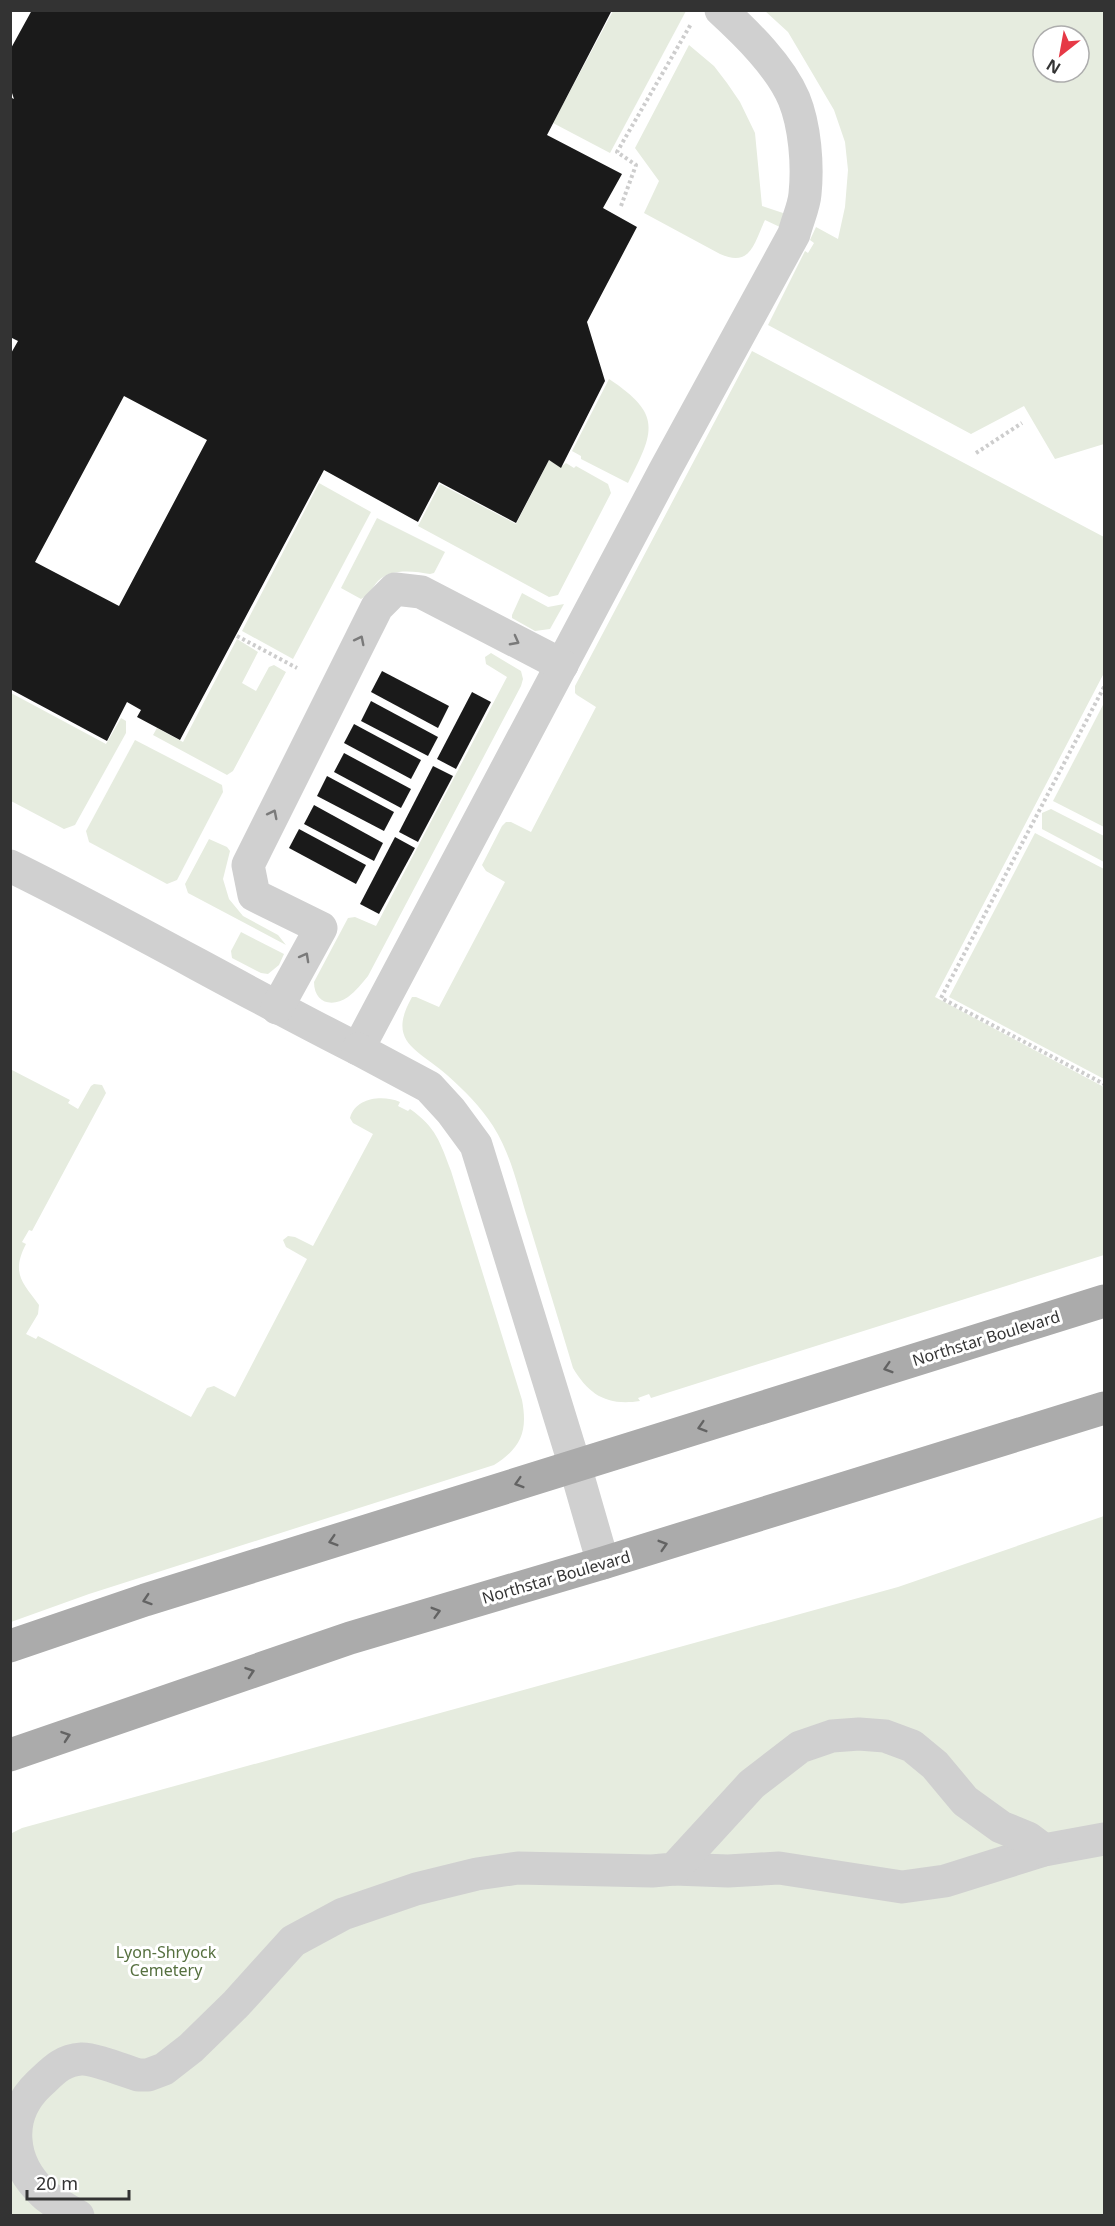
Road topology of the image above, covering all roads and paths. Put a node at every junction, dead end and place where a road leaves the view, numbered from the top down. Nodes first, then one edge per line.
1 (707, 16) edge
2 (621, 206) dead end
3 (1022, 423) dead end
4 (976, 453) dead end
5 (237, 636) dead end
6 (562, 665) junction
7 (297, 668) dead end
8 (1104, 687) edge
9 (10, 866) edge
10 (277, 1008) junction
11 (358, 1049) junction
12 (1104, 1084) edge
13 (1104, 1301) edge
14 (1104, 1408) edge
15 (575, 1466) junction
16 (603, 1563) junction
17 (10, 1646) edge
18 (10, 1755) edge
19 (1104, 1839) edge
20 (1044, 1850) junction
21 (674, 1869) junction
22 (78, 2216) edge

1 - 2 path
1 - 6 lane
3 - 4 path
5 - 7 path
10 -> 6 lane
6 - 11 lane
8 - 12 path
9 - 10 lane
10 - 11 lane
11 - 15 lane
13 -> 15 main road, Northstar Boulevard
16 -> 14 main road, Northstar Boulevard
15 - 16 lane
15 -> 17 main road, Northstar Boulevard
18 -> 16 main road, Northstar Boulevard
19 - 20 lane
20 - 21 lane
20 - 21 lane
21 - 22 lane

